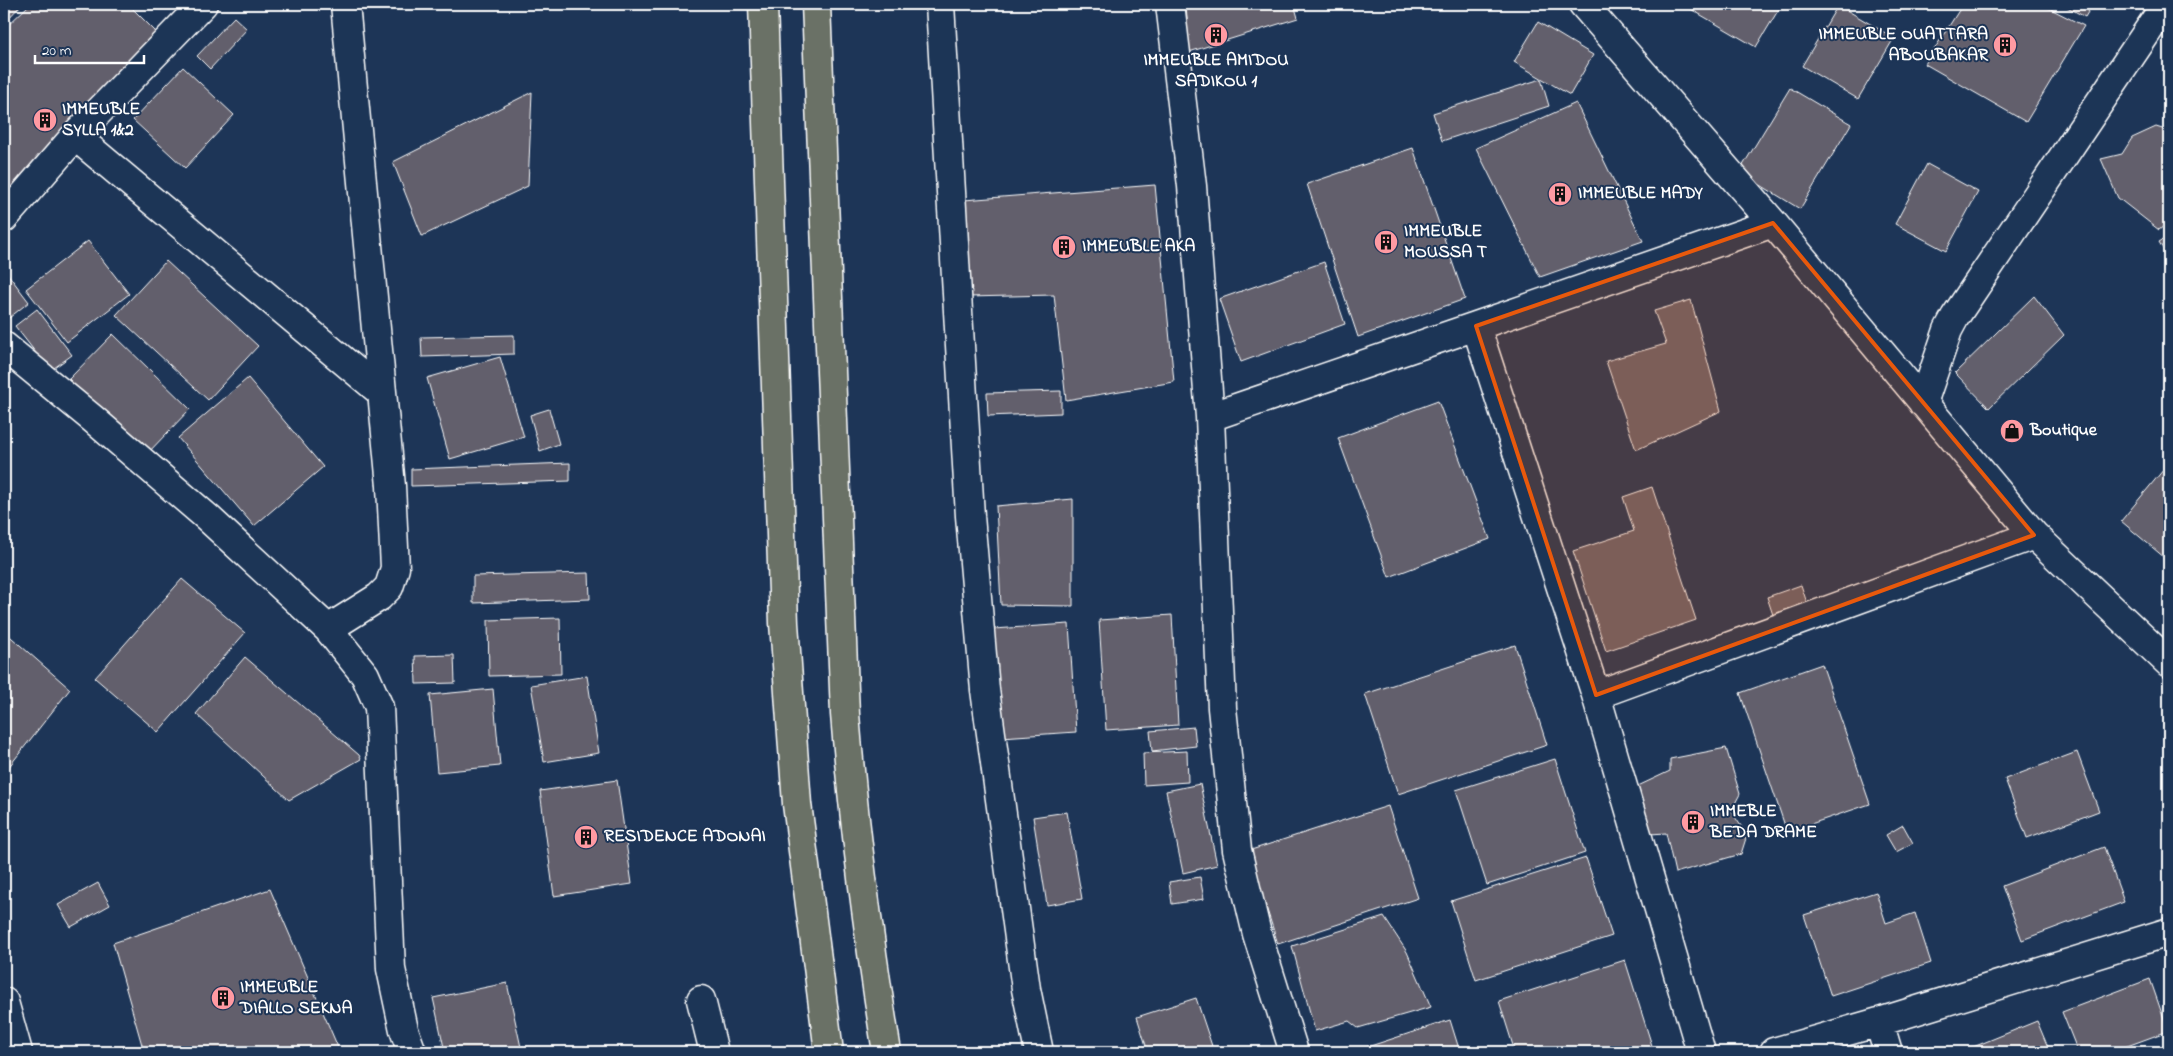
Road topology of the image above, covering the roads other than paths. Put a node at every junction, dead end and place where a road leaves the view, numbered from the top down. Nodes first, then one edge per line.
1 (203, 4) edge
2 (345, 4) edge
3 (763, 4) edge
4 (816, 4) edge
5 (940, 4) edge
6 (1170, 4) edge
7 (1583, 4) edge
8 (2166, 4) edge
9 (74, 136) junction
10 (4, 218) edge
11 (1773, 223) junction
12 (1476, 326) junction
13 (4, 346) edge
14 (382, 393) junction
15 (1924, 403) junction
16 (1210, 417) junction
17 (2034, 535) junction
18 (328, 629) junction
19 (2169, 662) edge
20 (1596, 695) junction
21 (2169, 932) edge
22 (700, 1000) dead end
23 (4, 1002) edge
24 (1879, 1022) junction
25 (18, 1052) edge
26 (412, 1052) edge
27 (714, 1052) edge
28 (829, 1052) edge
29 (887, 1052) edge
30 (1039, 1052) edge
31 (1294, 1052) edge
32 (1701, 1052) edge
33 (1774, 1052) edge
34 (1888, 1052) edge

1 - 9 street
2 - 14 street
3 - 28 highway
4 - 29 highway
5 - 30 street
6 - 16 street
7 - 11 street
8 - 15 street
9 - 10 street
9 - 14 street
11 - 12 street
11 - 15 street
12 - 16 street
12 - 20 street
13 - 18 street
14 - 18 street
15 - 17 street
16 - 31 street
17 - 19 street
17 - 20 street
18 - 26 street
20 - 32 street
21 - 24 street
22 - 27 street
23 - 25 street
24 - 33 street
24 - 34 street

